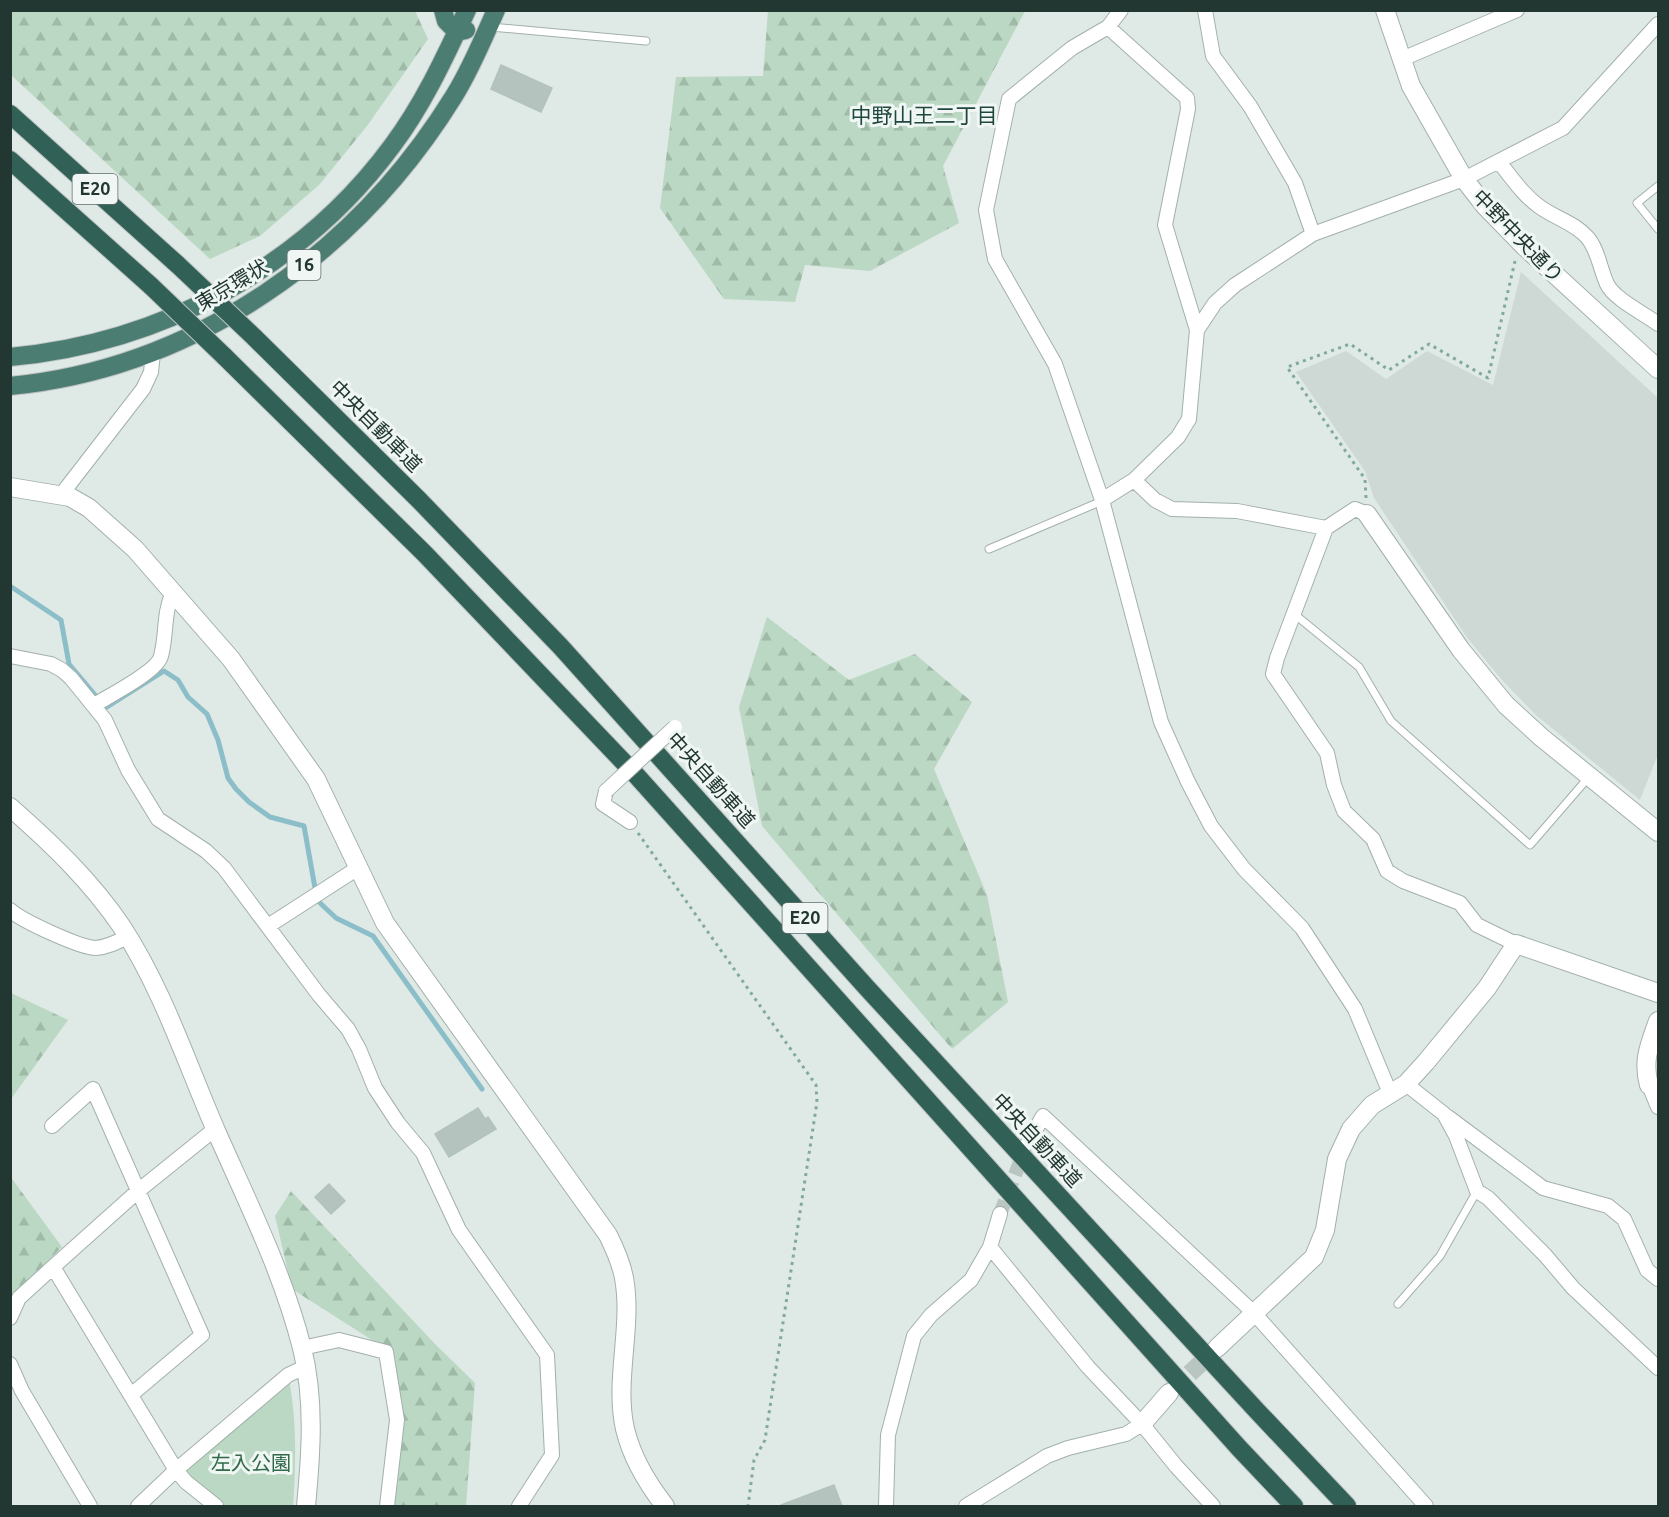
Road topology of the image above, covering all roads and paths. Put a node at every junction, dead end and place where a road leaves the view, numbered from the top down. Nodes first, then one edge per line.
1 (443, 10) edge
2 (466, 10) edge
3 (473, 10) edge
4 (1121, 10) edge
5 (1205, 10) edge
6 (1385, 10) edge
7 (1517, 10) edge
8 (492, 19) edge
9 (1659, 24) edge
10 (1108, 27) junction
11 (457, 32) junction
12 (646, 41) dead end
13 (1402, 59) junction
14 (10, 114) edge
15 (10, 160) edge
16 (1499, 162) junction
17 (1464, 179) junction
18 (1659, 186) edge
19 (1659, 229) edge
20 (1313, 234) junction
21 (1525, 247) junction
22 (1659, 324) edge
23 (1197, 330) junction
24 (153, 353) junction
25 (10, 357) edge
26 (1659, 369) edge
27 (10, 386) edge
28 (1134, 480) junction
29 (10, 487) edge
30 (61, 495) junction
31 (1102, 500) junction
32 (1367, 514) junction
33 (1326, 528) junction
34 (989, 549) dead end
35 (173, 592) junction
36 (1293, 613) junction
37 (10, 656) edge
38 (94, 705) junction
39 (675, 727) dead end
40 (1590, 777) junction
41 (10, 807) edge
42 (630, 822) joint
43 (1659, 832) edge
44 (358, 868) junction
45 (10, 910) edge
46 (267, 926) junction
47 (127, 937) junction
48 (1516, 944) junction
49 (1659, 993) edge
50 (1659, 1021) edge
51 (1649, 1085) joint
52 (1398, 1088) junction
53 (1659, 1107) edge
54 (1444, 1114) junction
55 (52, 1126) dead end
56 (215, 1129) junction
57 (1028, 1143) tunnel mouth
58 (138, 1191) junction
59 (1477, 1191) junction
60 (1000, 1214) tunnel mouth
61 (990, 1247) junction
62 (53, 1267) junction
63 (1659, 1279) edge
64 (1398, 1304) dead end
65 (1254, 1313) junction
66 (10, 1318) edge
67 (302, 1348) junction
68 (1217, 1348) tunnel mouth
69 (10, 1364) edge
70 (305, 1367) junction
71 (1659, 1368) edge
72 (1169, 1393) tunnel mouth
73 (131, 1395) junction
74 (1142, 1424) junction
75 (177, 1470) junction
76 (90, 1506) edge
77 (138, 1506) edge
78 (216, 1506) edge
79 (306, 1506) edge
80 (387, 1506) edge
81 (519, 1506) edge
82 (664, 1506) edge
83 (748, 1506) edge
84 (886, 1506) edge
85 (966, 1506) edge
86 (1213, 1506) edge
87 (1294, 1506) edge
88 (1347, 1506) edge
89 (1426, 1506) edge

1 - 11 highway
2 - 11 highway, 東京環状 / 16
3 - 8 highway
4 - 10 street
5 - 20 street
6 - 13 street, 中野中央通り
7 - 13 street
8 - 11 highway
8 - 12 lane
8 - 24 highway, 東京環状 / 16
9 - 16 street
10 - 23 street
10 - 31 street
11 - 25 highway, 東京環状 / 16
13 - 17 street, 中野中央通り
14 - 88 highway, 中央自動車道 / E20, bridge
15 - 87 highway, E20, bridge
16 - 17 street
16 - 22 street
17 - 20 street
17 - 21 street, 中野中央通り
18 - 19 lane
20 - 23 street
21 - 26 street, 中野中央通り
21 - 32 path
23 - 28 street
24 - 27 highway, 東京環状 / 16
24 - 30 street
28 - 31 street
28 - 33 street
29 - 30 street
30 - 35 street
31 - 34 lane
31 - 52 street
32 - 33 street
32 - 40 street
33 - 36 street
35 - 38 street
35 - 44 street
36 - 40 lane
36 - 48 street
37 - 38 street
38 - 46 street
39 - 42 street, bridge
40 - 43 street
41 - 47 street
42 - 83 path
44 - 46 street
44 - 82 street
45 - 47 street
46 - 81 street
47 - 56 street
48 - 49 street
48 - 52 street
50 - 51 street
51 - 53 street
52 - 54 street
52 - 65 street
54 - 59 street
54 - 63 street
55 - 58 street
56 - 58 street
56 - 67 street
57 - 65 street
58 - 62 street
58 - 73 street
59 - 64 lane
59 - 71 street
60 - 61 street
61 - 74 street
61 - 84 street
62 - 66 street
62 - 73 street
65 - 68 street
65 - 89 street
67 - 70 street
67 - 80 street
69 - 76 street
70 - 75 street
70 - 79 street
72 - 74 street
73 - 75 street
74 - 85 street
74 - 86 street
75 - 77 street
75 - 78 street

